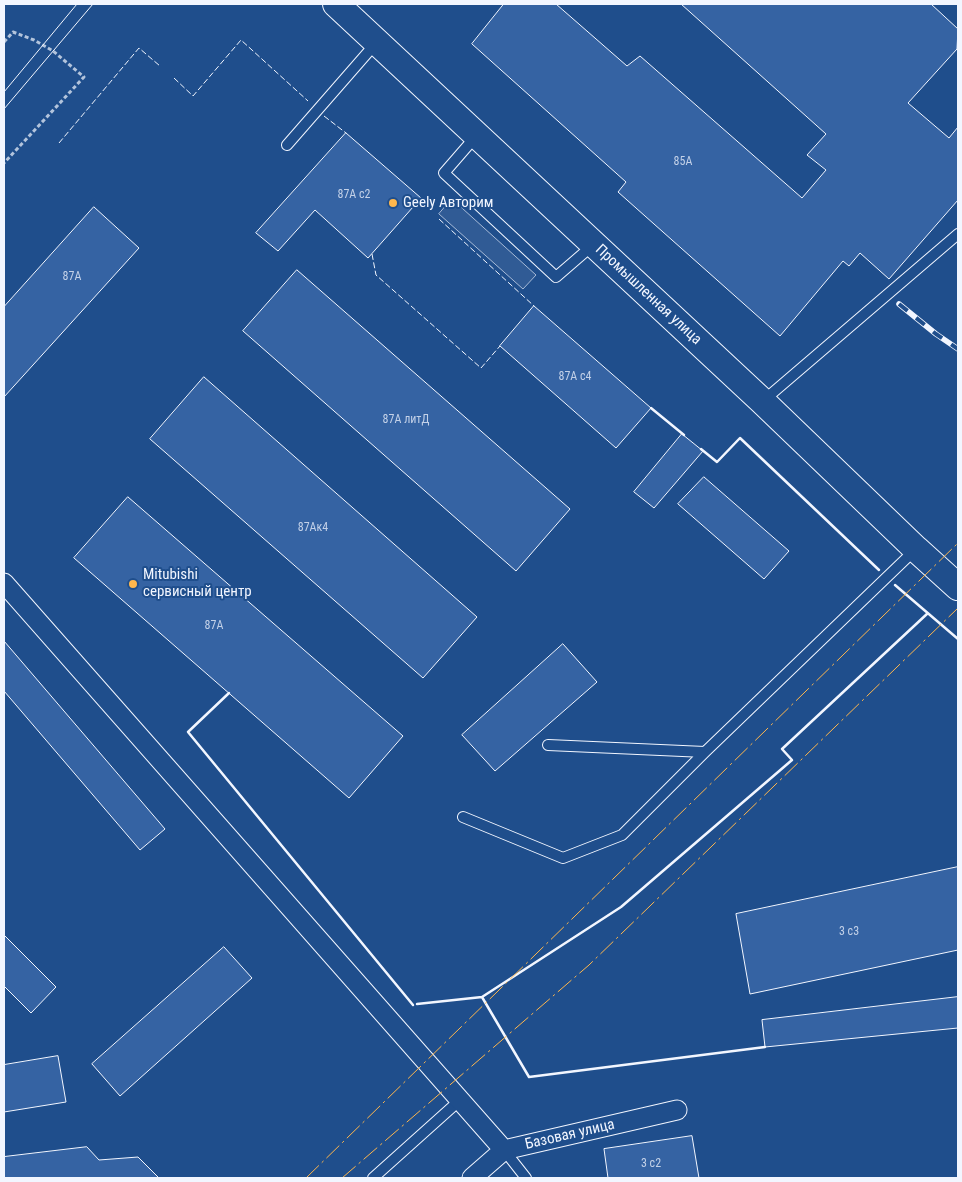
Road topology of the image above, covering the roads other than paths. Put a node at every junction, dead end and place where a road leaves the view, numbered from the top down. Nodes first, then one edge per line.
1 (336, 4) edge
2 (377, 42) junction
3 (477, 135) junction
4 (287, 145) dead end
5 (958, 234) edge
6 (594, 244) junction
7 (762, 401) junction
8 (916, 549) junction
9 (4, 584) edge
10 (958, 587) edge
11 (548, 745) dead end
12 (705, 752) junction
13 (463, 817) dead end
14 (460, 1100) junction
15 (677, 1110) dead end
16 (504, 1150) junction
17 (373, 1178) edge
18 (472, 1178) edge
19 (526, 1178) edge

1 - 2 street, Промышленная улица
2 - 3 street, Промышленная улица
2 - 4 lane
3 - 6 street, Промышленная улица
3 - 6 lane
5 - 7 lane
6 - 7 street, Промышленная улица
7 - 8 street, Промышленная улица
8 - 10 street, Промышленная улица
8 - 12 lane
9 - 14 street
11 - 12 lane
12 - 13 lane
14 - 16 street
14 - 17 lane
15 - 16 street, Базовая улица
16 - 18 street, Базовая улица
16 - 19 lane

